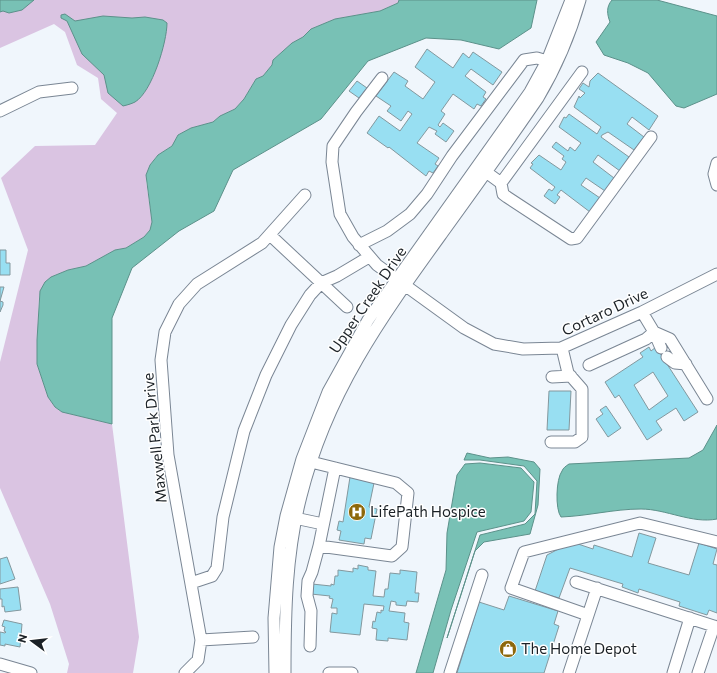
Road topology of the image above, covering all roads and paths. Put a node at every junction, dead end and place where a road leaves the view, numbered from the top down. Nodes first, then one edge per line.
1 (571, 0) edge
2 (580, 0) edge
3 (547, 61) junction
4 (582, 72) dead end
5 (382, 78) dead end
6 (72, 88) dead end
7 (534, 95) junction
8 (555, 109) junction
9 (0, 111) edge
10 (651, 137) dead end
11 (717, 163) edge
12 (486, 172) junction
13 (501, 183) junction
14 (717, 185) edge
15 (305, 195) dead end
16 (270, 235) junction
17 (359, 245) junction
18 (369, 257) junction
19 (717, 274) edge
20 (402, 282) junction
21 (321, 283) junction
22 (347, 307) dead end
23 (642, 312) junction
24 (654, 332) junction
25 (562, 348) junction
26 (686, 364) junction
27 (589, 365) dead end
28 (571, 376) junction
29 (552, 377) dead end
30 (707, 399) dead end
31 (551, 442) dead end
32 (310, 462) junction
33 (335, 468) junction
34 (291, 517) junction
35 (323, 524) junction
36 (717, 542) edge
37 (319, 546) junction
38 (482, 575) dead end
39 (576, 582) dead end
40 (191, 583) junction
41 (597, 588) junction
42 (588, 614) junction
43 (690, 618) junction
44 (715, 626) edge
45 (253, 637) dead end
46 (201, 640) junction
47 (310, 646) dead end
48 (0, 664) edge
49 (193, 669) edge
50 (31, 673) edge
51 (185, 673) edge
52 (275, 673) edge
53 (285, 673) edge
54 (329, 673) edge
55 (352, 673) edge
56 (450, 673) edge
57 (569, 673) edge
58 (673, 673) edge
59 (698, 673) edge

1 - 3 street, Upper Creek Drive
2 - 7 street, Upper Creek Drive
3 - 7 street, Upper Creek Drive
3 - 17 street
4 - 8 street
5 - 17 street, Cortaro Drive
6 - 9 street
7 - 8 street
7 - 12 street, Upper Creek Drive
7 - 20 street, Upper Creek Drive
8 - 13 street
10 - 13 street
11 - 14 street
12 - 13 street
12 - 20 street, Upper Creek Drive
15 - 16 street, Maxwell Park Drive
16 - 21 street
16 - 40 street, Maxwell Park Drive
17 - 18 street, Cortaro Drive
18 - 20 street, Cortaro Drive
18 - 21 street
19 - 23 street, Cortaro Drive
20 - 25 street, Cortaro Drive
20 - 32 street, Upper Creek Drive
20 - 34 street, Upper Creek Drive
21 - 22 street
21 - 40 street
23 - 24 street
23 - 25 street, Cortaro Drive
24 - 26 street
24 - 26 street
24 - 27 street
25 - 28 street
26 - 30 street
28 - 29 street
28 - 31 street
32 - 33 street
32 - 34 street, Upper Creek Drive
33 - 35 street
33 - 37 street
34 - 35 street
34 - 52 street, Upper Creek Drive
34 - 53 street, Upper Creek Drive
35 - 37 street
36 - 42 street
37 - 47 street
38 - 56 street
39 - 41 street
40 - 46 street, Maxwell Park Drive
41 - 42 street
41 - 43 street
42 - 57 street
43 - 44 street
43 - 58 street
44 - 59 street
45 - 46 street
46 - 49 street, Maxwell Park Drive
48 - 50 street
49 - 51 street, Maxwell Park Drive
54 - 55 street

